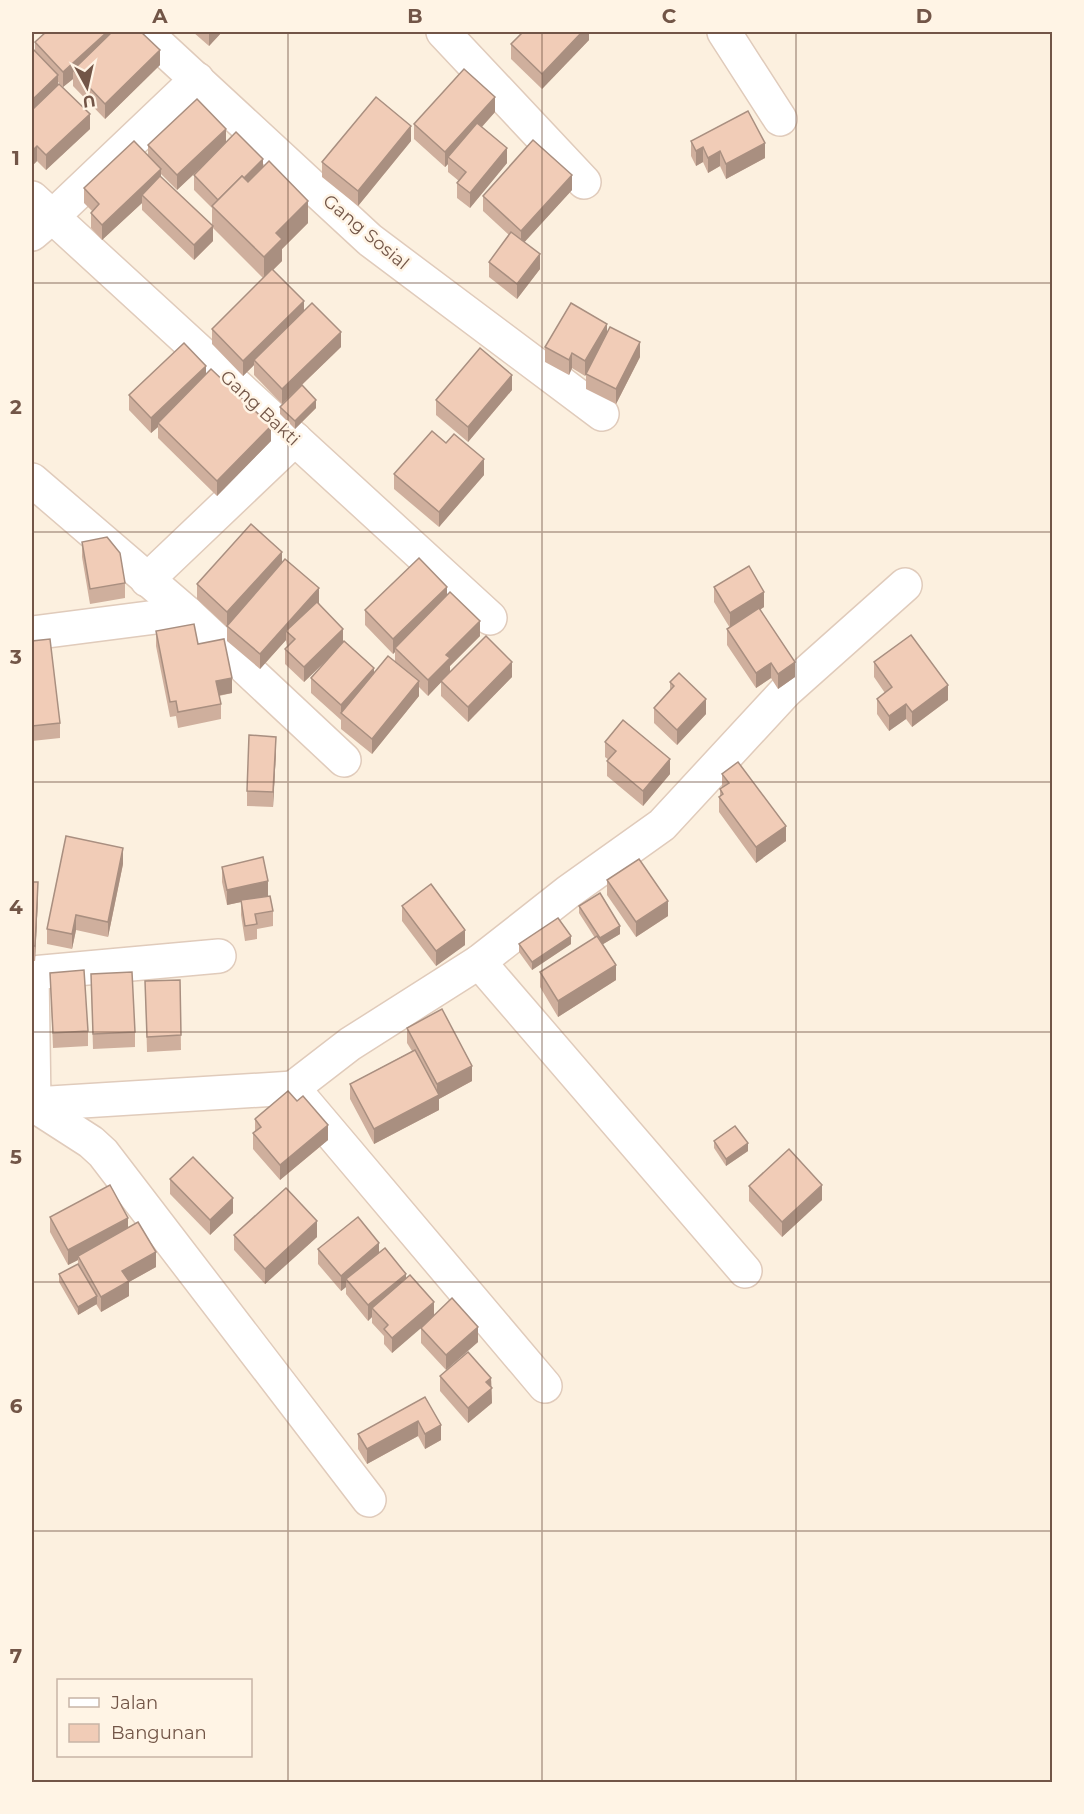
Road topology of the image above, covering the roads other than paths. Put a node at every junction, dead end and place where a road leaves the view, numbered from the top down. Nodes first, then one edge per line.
1 (145, 32) edge
2 (443, 32) edge
3 (724, 32) edge
4 (197, 79) junction
5 (780, 119) dead end
6 (584, 182) dead end
7 (38, 216) edge
8 (602, 414) dead end
9 (295, 439) junction
10 (32, 480) edge
11 (147, 580) junction
12 (905, 585) dead end
13 (188, 613) junction
14 (490, 618) dead end
15 (32, 633) edge
16 (344, 760) dead end
17 (219, 956) dead end
18 (479, 962) junction
19 (32, 973) edge
20 (293, 1088) junction
21 (33, 1104) edge
22 (745, 1271) dead end
23 (545, 1386) dead end
24 (369, 1500) dead end

1 - 4 street, Gang Sosial
2 - 6 street
3 - 5 street
4 - 7 street
4 - 8 street, Gang Sosial
7 - 9 street, Gang Bakti
9 - 11 street
9 - 14 street, Gang Bakti
10 - 11 street
11 - 13 street
12 - 18 street
13 - 15 street
13 - 16 street
17 - 19 street
18 - 20 street
18 - 22 street
19 - 21 street
20 - 21 street
20 - 23 street
21 - 24 street

